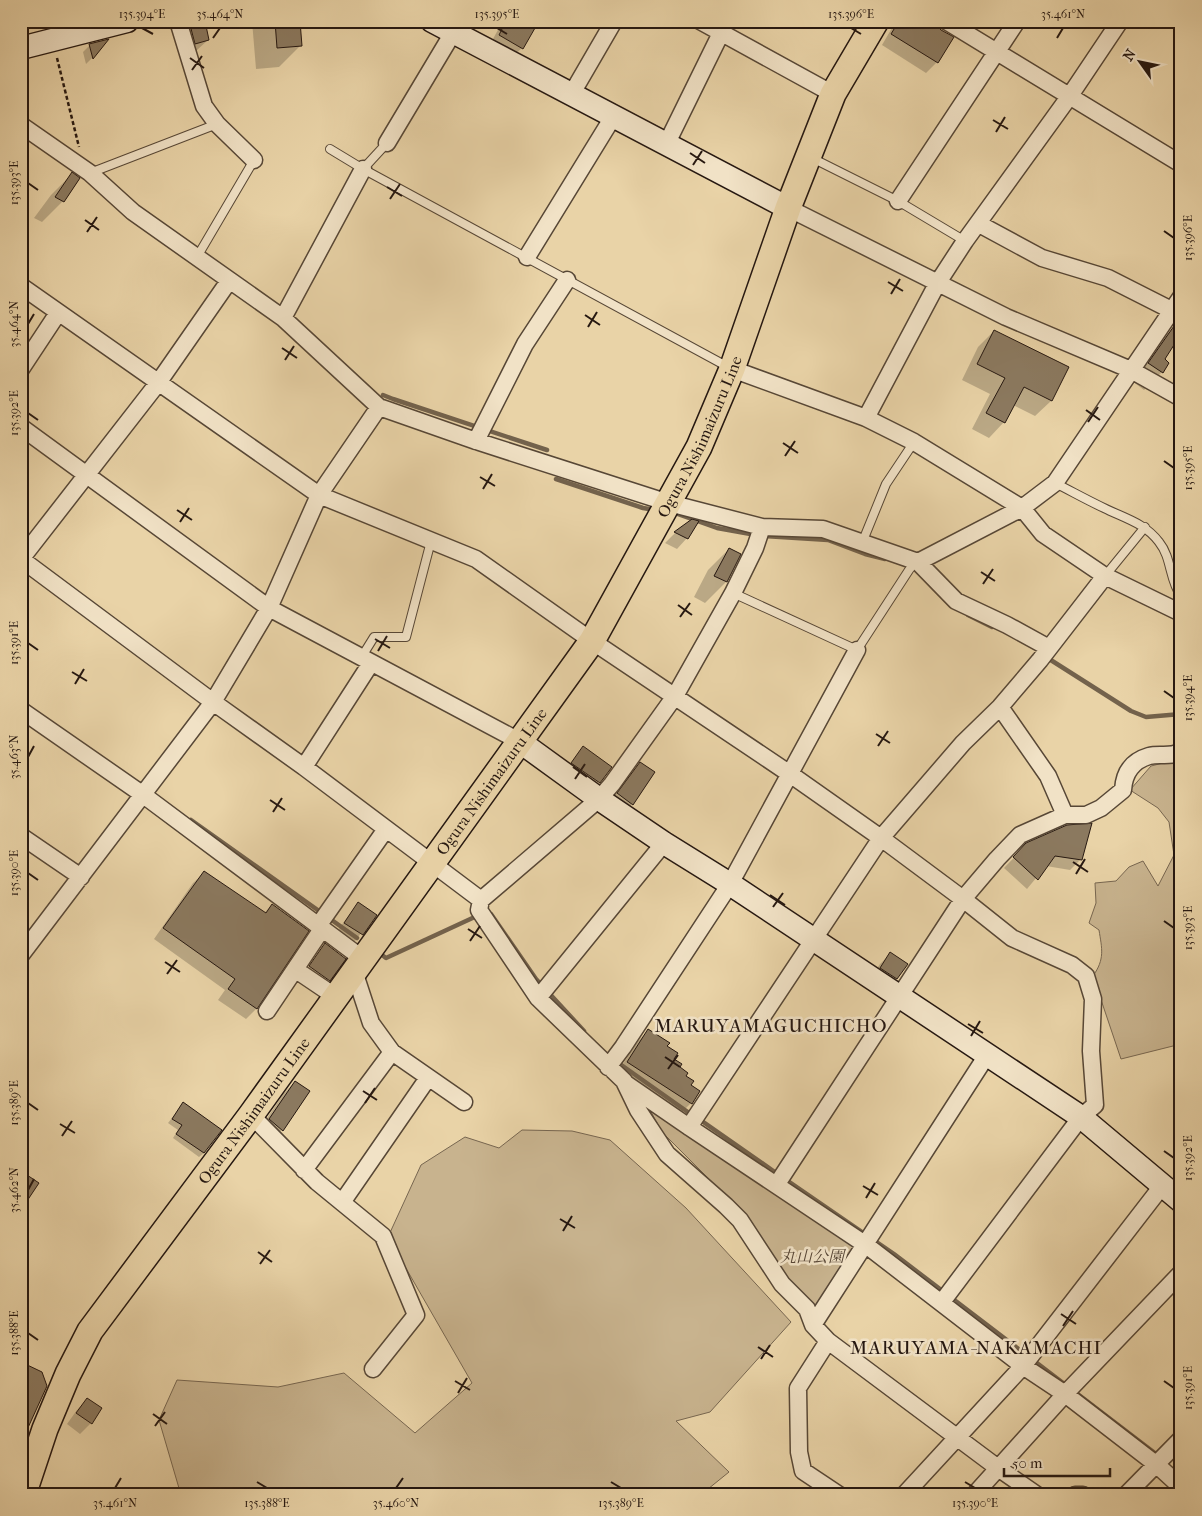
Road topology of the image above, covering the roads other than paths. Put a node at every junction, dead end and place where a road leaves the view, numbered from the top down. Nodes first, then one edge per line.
1 (127, 21) edge
2 (178, 21) edge
3 (432, 21) edge
4 (614, 21) edge
5 (700, 21) edge
6 (876, 21) edge
7 (946, 21) edge
8 (1017, 21) edge
9 (1120, 21) edge
10 (456, 27) edge
11 (721, 33) junction
12 (21, 48) edge
13 (996, 52) junction
14 (833, 94) junction
15 (571, 95) junction
16 (1069, 97) junction
17 (613, 117) junction
18 (217, 124) junction
19 (23, 131) edge
20 (387, 143) joint
21 (666, 145) junction
22 (330, 149) dead end
23 (808, 156) junction
24 (254, 160) joint
25 (1181, 164) edge
26 (363, 169) junction
27 (87, 171) junction
28 (898, 201) junction
29 (788, 208) junction
30 (979, 224) junction
31 (965, 241) junction
32 (528, 257) junction
33 (197, 258) junction
34 (567, 280) junction
35 (229, 281) junction
36 (937, 284) junction
37 (21, 286) edge
38 (1181, 297) edge
39 (58, 313) junction
40 (1176, 313) edge
41 (283, 318) junction
42 (21, 369) edge
43 (732, 369) junction
44 (1131, 370) junction
45 (158, 383) junction
46 (1181, 398) edge
47 (379, 407) junction
48 (866, 418) junction
49 (21, 427) edge
50 (476, 441) junction
51 (914, 442) junction
52 (87, 476) junction
53 (1055, 483) junction
54 (319, 495) junction
55 (669, 504) junction
56 (1022, 508) junction
57 (1145, 527) junction
58 (762, 530) junction
59 (432, 541) junction
60 (862, 543) junction
61 (21, 559) edge
62 (913, 566) junction
63 (1105, 576) junction
64 (733, 593) junction
65 (1181, 596) edge
66 (269, 608) junction
67 (1181, 613) edge
68 (592, 641) junction
69 (857, 650) junction
70 (1045, 654) junction
71 (366, 661) junction
72 (675, 696) junction
73 (213, 702) junction
74 (1000, 707) junction
75 (21, 710) edge
76 (519, 741) junction
77 (1181, 751) edge
78 (304, 767) junction
79 (790, 774) junction
80 (142, 794) junction
81 (599, 799) junction
82 (1065, 815) junction
83 (386, 830) junction
84 (21, 836) edge
85 (882, 838) junction
86 (664, 843) junction
87 (432, 864) junction
88 (81, 877) junction
89 (730, 884) junction
90 (963, 899) junction
91 (482, 911) junction
92 (322, 922) junction
93 (812, 940) junction
94 (21, 956) edge
95 (359, 965) junction
96 (296, 970) junction
97 (543, 991) junction
98 (336, 997) junction
99 (898, 997) junction
100 (267, 1011) dead end
101 (392, 1052) junction
102 (987, 1055) junction
103 (610, 1064) junction
104 (428, 1078) junction
105 (624, 1081) junction
106 (464, 1102) dead end
107 (250, 1115) junction
108 (1081, 1117) junction
109 (694, 1120) junction
110 (304, 1170) junction
111 (781, 1178) junction
112 (1162, 1186) junction
113 (343, 1201) junction
114 (1181, 1201) edge
115 (866, 1245) junction
116 (1181, 1273) edge
117 (947, 1295) junction
118 (813, 1325) junction
119 (828, 1341) junction
120 (1029, 1358) junction
121 (373, 1369) dead end
122 (1070, 1389) junction
123 (958, 1438) junction
124 (1181, 1439) edge
125 (1161, 1461) junction
126 (998, 1468) junction
127 (1181, 1487) edge
128 (23, 1495) edge
129 (839, 1495) edge
130 (904, 1495) edge
131 (974, 1495) edge
132 (1038, 1495) edge
133 (1075, 1495) edge
134 (1083, 1495) edge
135 (1126, 1495) edge

1 - 12 street
2 - 18 street
3 - 10 street
4 - 15 street
5 - 11 street
6 - 14 main road, Ogura Nishimaizuru Line
7 - 13 street
8 - 13 street
9 - 16 street
10 - 15 street
10 - 20 street
11 - 14 street
11 - 21 street
13 - 16 street
13 - 28 street
14 - 23 main road, Ogura Nishimaizuru Line
15 - 17 street
16 - 25 street
16 - 30 street
17 - 21 street
17 - 32 street
18 - 24 street
18 - 27 lane
19 - 27 street
20 - 26 lane
21 - 29 street
22 - 26 lane
23 - 28 lane
23 - 29 main road, Ogura Nishimaizuru Line
24 - 33 lane
26 - 32 lane
26 - 41 street
27 - 33 street
28 - 31 lane
29 - 36 street
29 - 43 main road, Ogura Nishimaizuru Line
30 - 31 street
30 - 40 street
31 - 36 street
32 - 34 lane
33 - 35 street
34 - 43 lane
34 - 50 street
35 - 41 street
35 - 45 street
36 - 44 street
36 - 48 street
37 - 39 street
38 - 40 street
39 - 42 street
39 - 45 street
40 - 44 street
41 - 47 street
43 - 48 street
43 - 55 main road, Ogura Nishimaizuru Line
44 - 46 street
44 - 53 street
45 - 52 street
45 - 54 street
47 - 50 street
47 - 54 street
48 - 51 street
49 - 52 street
50 - 55 street
51 - 56 street
51 - 60 lane
52 - 61 street
52 - 66 street
53 - 56 street
53 - 57 lane
54 - 59 street
54 - 66 street
55 - 58 street
55 - 68 main road, Ogura Nishimaizuru Line
56 - 62 street
56 - 63 street
57 - 63 lane
57 - 65 lane
58 - 60 street
58 - 64 street
59 - 68 street
59 - 71 lane
60 - 62 street
61 - 73 street
62 - 69 lane
62 - 70 street
63 - 67 street
63 - 70 street
64 - 69 lane
64 - 72 street
66 - 71 street
66 - 73 street
68 - 72 street
68 - 76 main road, Ogura Nishimaizuru Line
69 - 79 street
70 - 74 street
71 - 76 street
71 - 78 street
72 - 79 street
72 - 81 street
73 - 78 street
73 - 80 street
74 - 82 street
74 - 85 street
75 - 80 street
76 - 81 street
76 - 87 main road, Ogura Nishimaizuru Line
77 - 82 street
78 - 83 street
79 - 85 street
79 - 89 street
80 - 88 street
80 - 92 street
81 - 86 street
81 - 91 street
82 - 90 street
83 - 87 street
83 - 92 street
84 - 88 street
85 - 90 street
85 - 93 street
86 - 89 street
86 - 97 street
87 - 91 street
87 - 95 main road, Ogura Nishimaizuru Line
88 - 94 street
89 - 93 street
89 - 103 street
90 - 99 street
90 - 108 street
91 - 97 street
92 - 95 street
92 - 96 street
93 - 99 street
93 - 109 street
95 - 98 main road, Ogura Nishimaizuru Line
95 - 101 street
96 - 98 street
96 - 100 street
97 - 103 street
98 - 107 main road, Ogura Nishimaizuru Line
99 - 102 street
99 - 111 street
101 - 104 street
101 - 110 street
102 - 108 street
102 - 115 street
103 - 105 street
104 - 106 street
104 - 113 street
105 - 109 street
105 - 118 street
107 - 110 street
107 - 128 main road, Ogura Nishimaizuru Line
108 - 112 street
108 - 117 street
109 - 111 street
110 - 113 street
111 - 115 street
112 - 114 street
112 - 120 street
113 - 121 street
115 - 117 street
115 - 118 street
116 - 122 street
117 - 120 street
118 - 119 street
119 - 123 street
119 - 129 street
120 - 122 street
120 - 123 street
122 - 125 street
122 - 126 street
123 - 126 street
123 - 130 street
124 - 125 street
125 - 127 street
125 - 135 street
126 - 131 street
126 - 132 street
133 - 134 street

